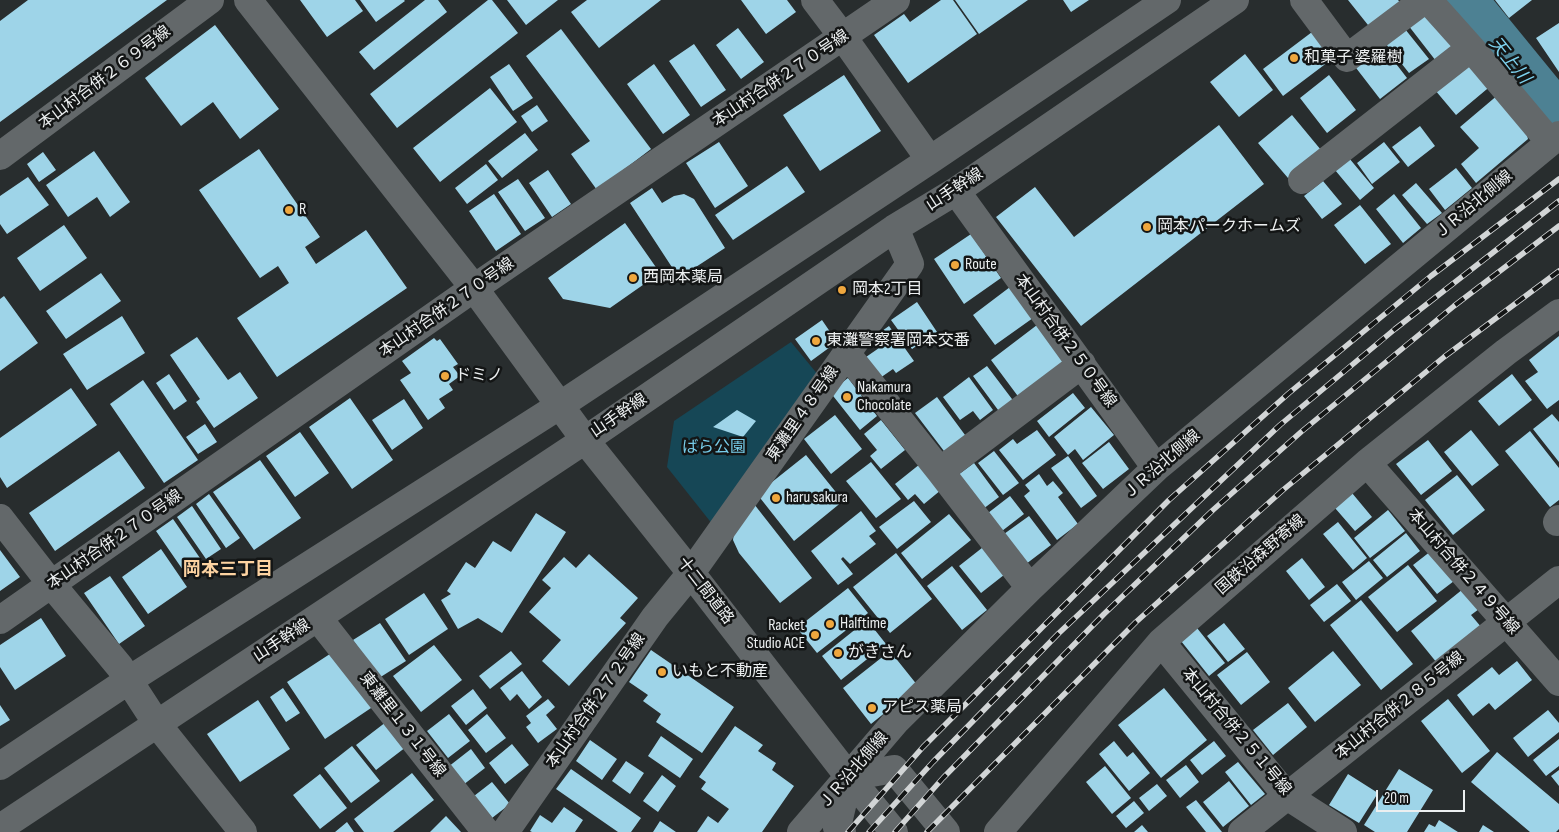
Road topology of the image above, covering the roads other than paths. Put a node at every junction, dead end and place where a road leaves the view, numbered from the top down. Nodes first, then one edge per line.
1 (210, 0) edge
2 (248, 0) edge
3 (815, 0) edge
4 (896, 0) edge
5 (1168, 0) edge
6 (1234, 0) edge
7 (1304, 0) edge
8 (1424, 0) edge
9 (1428, 0) edge
10 (843, 37) junction
11 (1471, 48) junction
12 (1554, 139) edge
13 (0, 156) edge
14 (930, 160) junction
15 (1302, 180) dead end
16 (956, 191) junction
17 (896, 228) junction
18 (474, 288) junction
19 (1559, 313) edge
20 (846, 353) junction
21 (1082, 364) junction
22 (559, 406) junction
23 (584, 440) junction
24 (1367, 463) junction
25 (1156, 468) junction
26 (940, 471) junction
27 (0, 518) edge
28 (692, 573) junction
29 (1559, 580) edge
30 (52, 585) junction
31 (1030, 588) junction
32 (318, 618) junction
33 (0, 620) edge
34 (1506, 621) junction
35 (1161, 642) junction
36 (130, 680) junction
37 (1559, 682) edge
38 (157, 724) junction
39 (0, 766) edge
40 (849, 777) junction
41 (1287, 796) junction
42 (0, 828) edge
43 (243, 832) edge
44 (486, 832) edge
45 (505, 832) edge
46 (801, 832) edge
47 (842, 832) edge
48 (894, 832) edge
49 (946, 832) edge
50 (998, 832) edge
51 (1242, 832) edge
52 (1343, 832) edge

1 - 13 street, 本山村合併２６９号線
2 - 18 street, 十二間道路
3 - 10 street
4 - 10 street, 本山村合併２７０号線
5 - 14 street
6 - 16 street, 山手幹線
7 - 8 street
9 - 11 street
10 - 14 street
10 - 18 street, 本山村合併２７０号線
11 - 12 street
11 - 15 street
12 - 25 street, ＪＲ沿北側線
14 - 22 street
16 - 17 street, 山手幹線
16 - 21 street, 本山村合併２５０号線
17 - 20 street, 東灘里４８号線
17 - 23 street, 山手幹線
18 - 22 street, 十二間道路
18 - 30 street, 本山村合併２７０号線
19 - 24 street, 国鉄沿森野寄線
20 - 26 street
20 - 28 street, 東灘里４８号線
21 - 25 street, 本山村合併２５０号線
21 - 26 street
22 - 23 street, 十二間道路
22 - 36 street
23 - 28 street, 十二間道路
23 - 32 street, 山手幹線
24 - 34 street, 本山村合併２４９号線
24 - 35 street, 国鉄沿森野寄線
25 - 31 street, ＪＲ沿北側線
26 - 31 street
27 - 30 street
28 - 40 street, 十二間道路
28 - 45 street, 本山村合併２７２号線
29 - 34 street, 本山村合併２８５号線
30 - 33 street, 本山村合併２７０号線
30 - 36 street
31 - 40 street, ＪＲ沿北側線
32 - 38 street, 山手幹線
32 - 44 street, 東灘里１３１号線
34 - 37 street, 本山村合併２４９号線
34 - 41 street, 本山村合併２８５号線
35 - 41 street, 本山村合併２５１号線
35 - 50 street, 国鉄沿森野寄線
36 - 38 street
36 - 39 street
38 - 42 street, 山手幹線
38 - 43 street
40 - 46 street, ＪＲ沿北側線
40 - 47 street
40 - 48 street, 十二間道路
40 - 49 street
41 - 51 street, 本山村合併２８５号線
41 - 52 street, 本山村合併２５１号線

